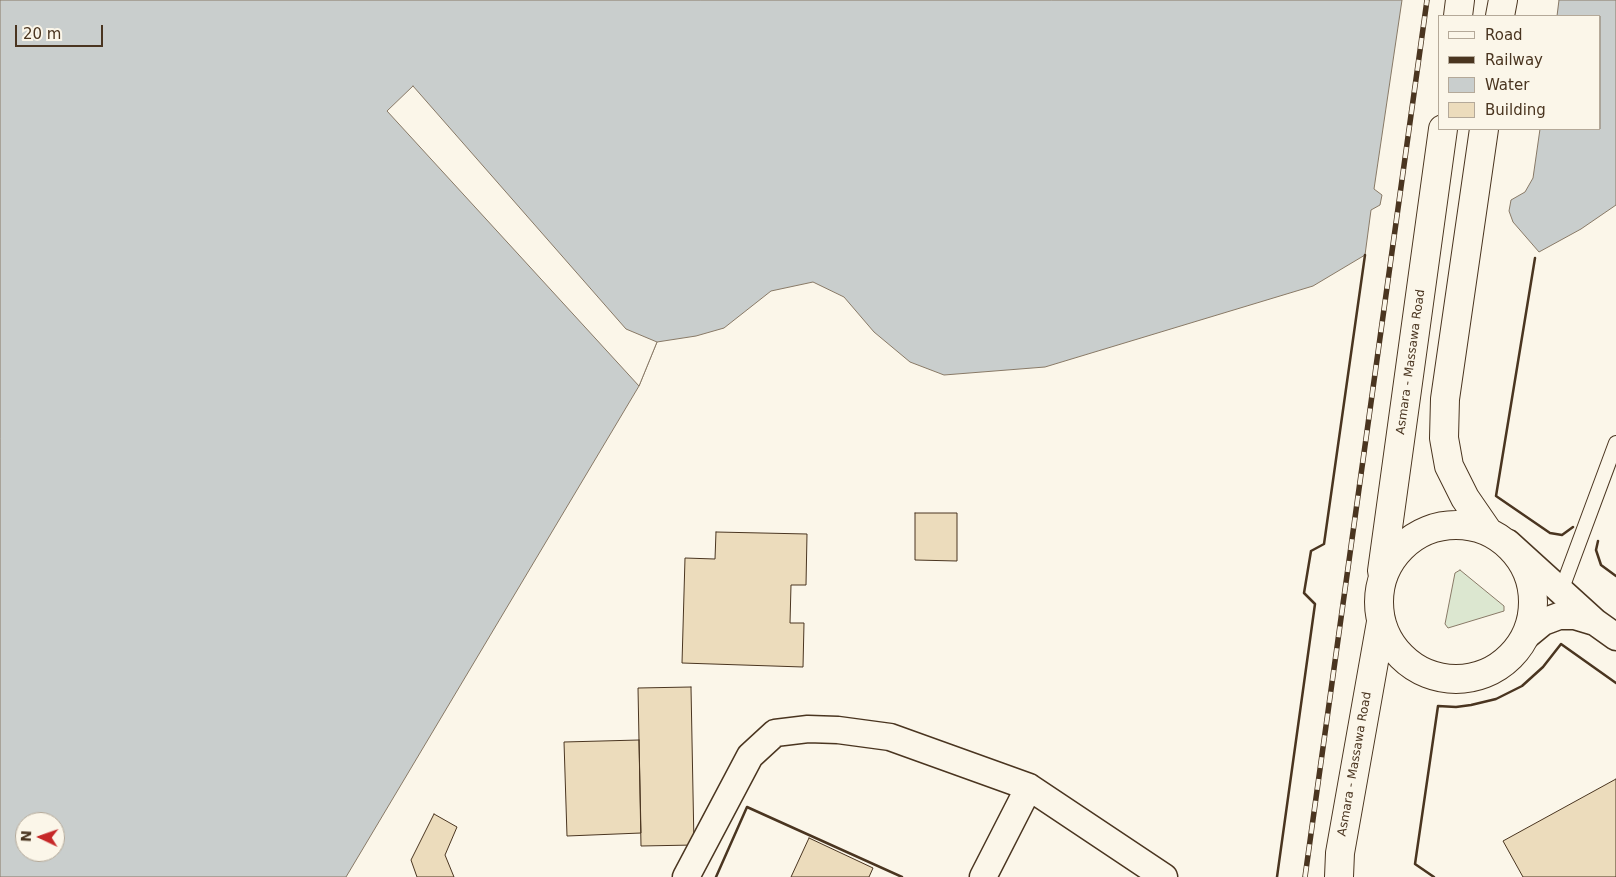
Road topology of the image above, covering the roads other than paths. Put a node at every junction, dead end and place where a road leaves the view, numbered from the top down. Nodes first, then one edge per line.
1 (1460, 0) edge
2 (1503, 0) edge
3 (1458, 15) edge
4 (1500, 15) edge
5 (1443, 130) edge
6 (1484, 130) edge
7 (1616, 443) edge
8 (1497, 537) junction
9 (1561, 591) junction
10 (1379, 594) junction
11 (1381, 622) junction
12 (1606, 630) edge
13 (1526, 636) junction
14 (1029, 787) junction
15 (686, 877) edge
16 (983, 877) edge
17 (1164, 877) edge
18 (1339, 877) edge

1 - 3 highway
2 - 4 highway
5 - 10 highway, Asmara - Massawa Road
6 - 8 highway
7 - 9 lane
8 - 9 street
8 - 10 highway
8 - 13 highway
9 - 12 street
10 - 11 highway
11 - 13 highway
11 - 18 highway, Asmara - Massawa Road
12 - 13 street
14 - 15 street
14 - 16 street
14 - 17 street

